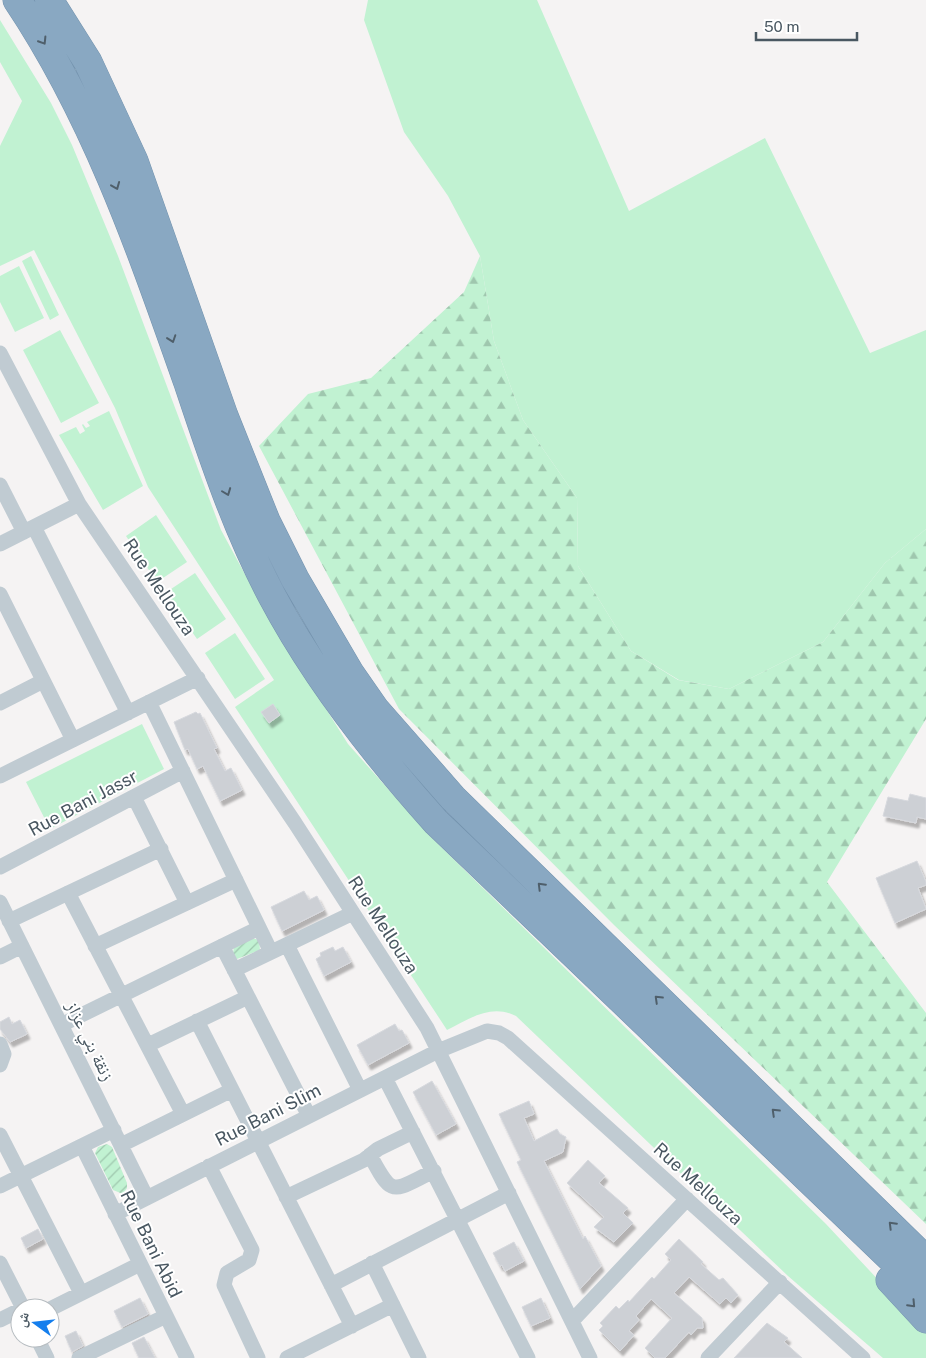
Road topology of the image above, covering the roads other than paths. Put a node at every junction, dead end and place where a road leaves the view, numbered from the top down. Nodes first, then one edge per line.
1 (17, 0) edge
2 (49, 0) edge
3 (0, 353) edge
4 (4, 370) edge
5 (0, 485) edge
6 (79, 504) junction
7 (29, 529) junction
8 (0, 544) edge
9 (1, 597) edge
10 (198, 678) junction
11 (43, 681) junction
12 (149, 702) junction
13 (0, 704) edge
14 (128, 713) junction
15 (73, 740) junction
16 (183, 771) junction
17 (0, 776) edge
18 (134, 796) junction
19 (161, 849) junction
20 (0, 867) edge
21 (236, 880) junction
22 (68, 893) junction
23 (0, 902) edge
24 (187, 903) junction
25 (353, 913) junction
26 (10, 921) junction
27 (259, 928) junction
28 (287, 945) junction
29 (22, 946) junction
30 (95, 946) junction
31 (222, 946) junction
32 (271, 952) junction
33 (0, 957) edge
34 (234, 970) junction
35 (121, 996) junction
36 (248, 996) junction
37 (197, 1022) junction
38 (61, 1025) junction
39 (0, 1044) edge
40 (148, 1045) junction
41 (438, 1051) junction
42 (0, 1065) edge
43 (385, 1078) junction
44 (232, 1090) junction
45 (360, 1090) junction
46 (183, 1114) junction
47 (309, 1116) junction
48 (751, 1124) junction
49 (114, 1130) junction
50 (413, 1132) junction
51 (0, 1135) edge
52 (258, 1142) junction
53 (121, 1145) junction
54 (82, 1146) junction
55 (370, 1155) junction
56 (209, 1166) junction
57 (434, 1171) junction
58 (21, 1176) junction
59 (0, 1186) edge
60 (509, 1193) junction
61 (286, 1197) junction
62 (147, 1198) junction
63 (687, 1199) junction
64 (115, 1214) junction
65 (458, 1219) junction
66 (926, 1260) edge
67 (0, 1263) edge
68 (372, 1263) junction
69 (140, 1264) junction
70 (780, 1282) junction
71 (331, 1285) junction
72 (926, 1292) edge
73 (81, 1294) junction
74 (16, 1298) edge
75 (60, 1304) edge
76 (393, 1305) junction
77 (166, 1316) junction
78 (926, 1319) edge
79 (572, 1321) junction
80 (352, 1326) junction
81 (79, 1358) edge
82 (187, 1358) edge
83 (258, 1358) edge
84 (287, 1358) edge
85 (419, 1358) edge
86 (528, 1358) edge
87 (590, 1358) edge
88 (708, 1358) edge
89 (863, 1358) edge

1 -> 48 highway
66 -> 2 highway
3 - 4 street, Rue Mellouza
4 - 6 street, Rue Mellouza
5 - 7 street
6 - 7 street
6 - 10 street, Rue Mellouza
7 - 8 street
7 - 14 street
9 - 11 street
10 - 12 street
10 - 25 street, Rue Mellouza
11 - 13 street
11 - 15 street
12 - 14 street
12 - 16 street
14 - 15 street
15 - 17 street
16 - 18 street, Rue Bani Jassr
16 - 21 street
18 - 19 street
18 - 20 street, Rue Bani Jassr
19 - 22 street
19 - 24 street
21 - 24 street
21 - 27 street
22 - 26 street
22 - 30 street
23 - 26 street, زنقة بني عزاز
24 - 30 street
25 - 28 street
25 - 41 street, Rue Mellouza
26 - 29 street, زنقة بني عزاز
27 - 31 street
27 - 32 street
28 - 32 street
28 - 45 street
29 - 33 street
29 - 38 street, زنقة بني عزاز
30 - 35 street
31 - 34 street
31 - 35 street
32 - 34 street
34 - 36 street
35 - 38 street
35 - 40 street
36 - 37 street
36 - 47 street
37 - 40 street
37 - 44 street
38 - 49 street, زنقة بني عزاز
39 - 42 street
40 - 46 street
41 - 43 street, Rue Bani Slim
41 - 60 street
41 - 63 street, Rue Mellouza
43 - 45 street, Rue Bani Slim
43 - 50 street
44 - 46 street
44 - 52 street
45 - 47 street, Rue Bani Slim
46 - 53 street
47 - 52 street, Rue Bani Slim
48 - 72 highway
48 -> 78 highway
49 - 53 street, زنقة بني عزاز
49 - 54 street
50 - 55 street
50 - 57 street
51 - 58 street
52 - 56 street, Rue Bani Slim
52 - 61 street
53 - 62 street, زنقة بني عزاز
54 - 58 street
54 - 64 street, Rue Bani Abid
55 - 57 street
55 - 61 street
56 - 62 street, Rue Bani Slim
56 - 83 street
57 - 65 street
58 - 59 street
58 - 73 street
60 - 65 street
60 - 79 street
61 - 71 street
62 - 64 street, Rue Bani Slim
63 - 70 street, Rue Mellouza
63 - 79 street
64 - 69 street, Rue Bani Abid
65 - 68 street
65 - 86 street
67 - 74 street
68 - 71 street
68 - 76 street
69 - 73 street
69 - 77 street, Rue Bani Abid
70 - 88 street
70 - 89 street, Rue Mellouza
71 - 80 street
73 - 75 street
76 - 80 street
76 - 85 street
77 - 81 street
77 - 82 street, Rue Bani Abid
79 - 87 street
80 - 84 street

